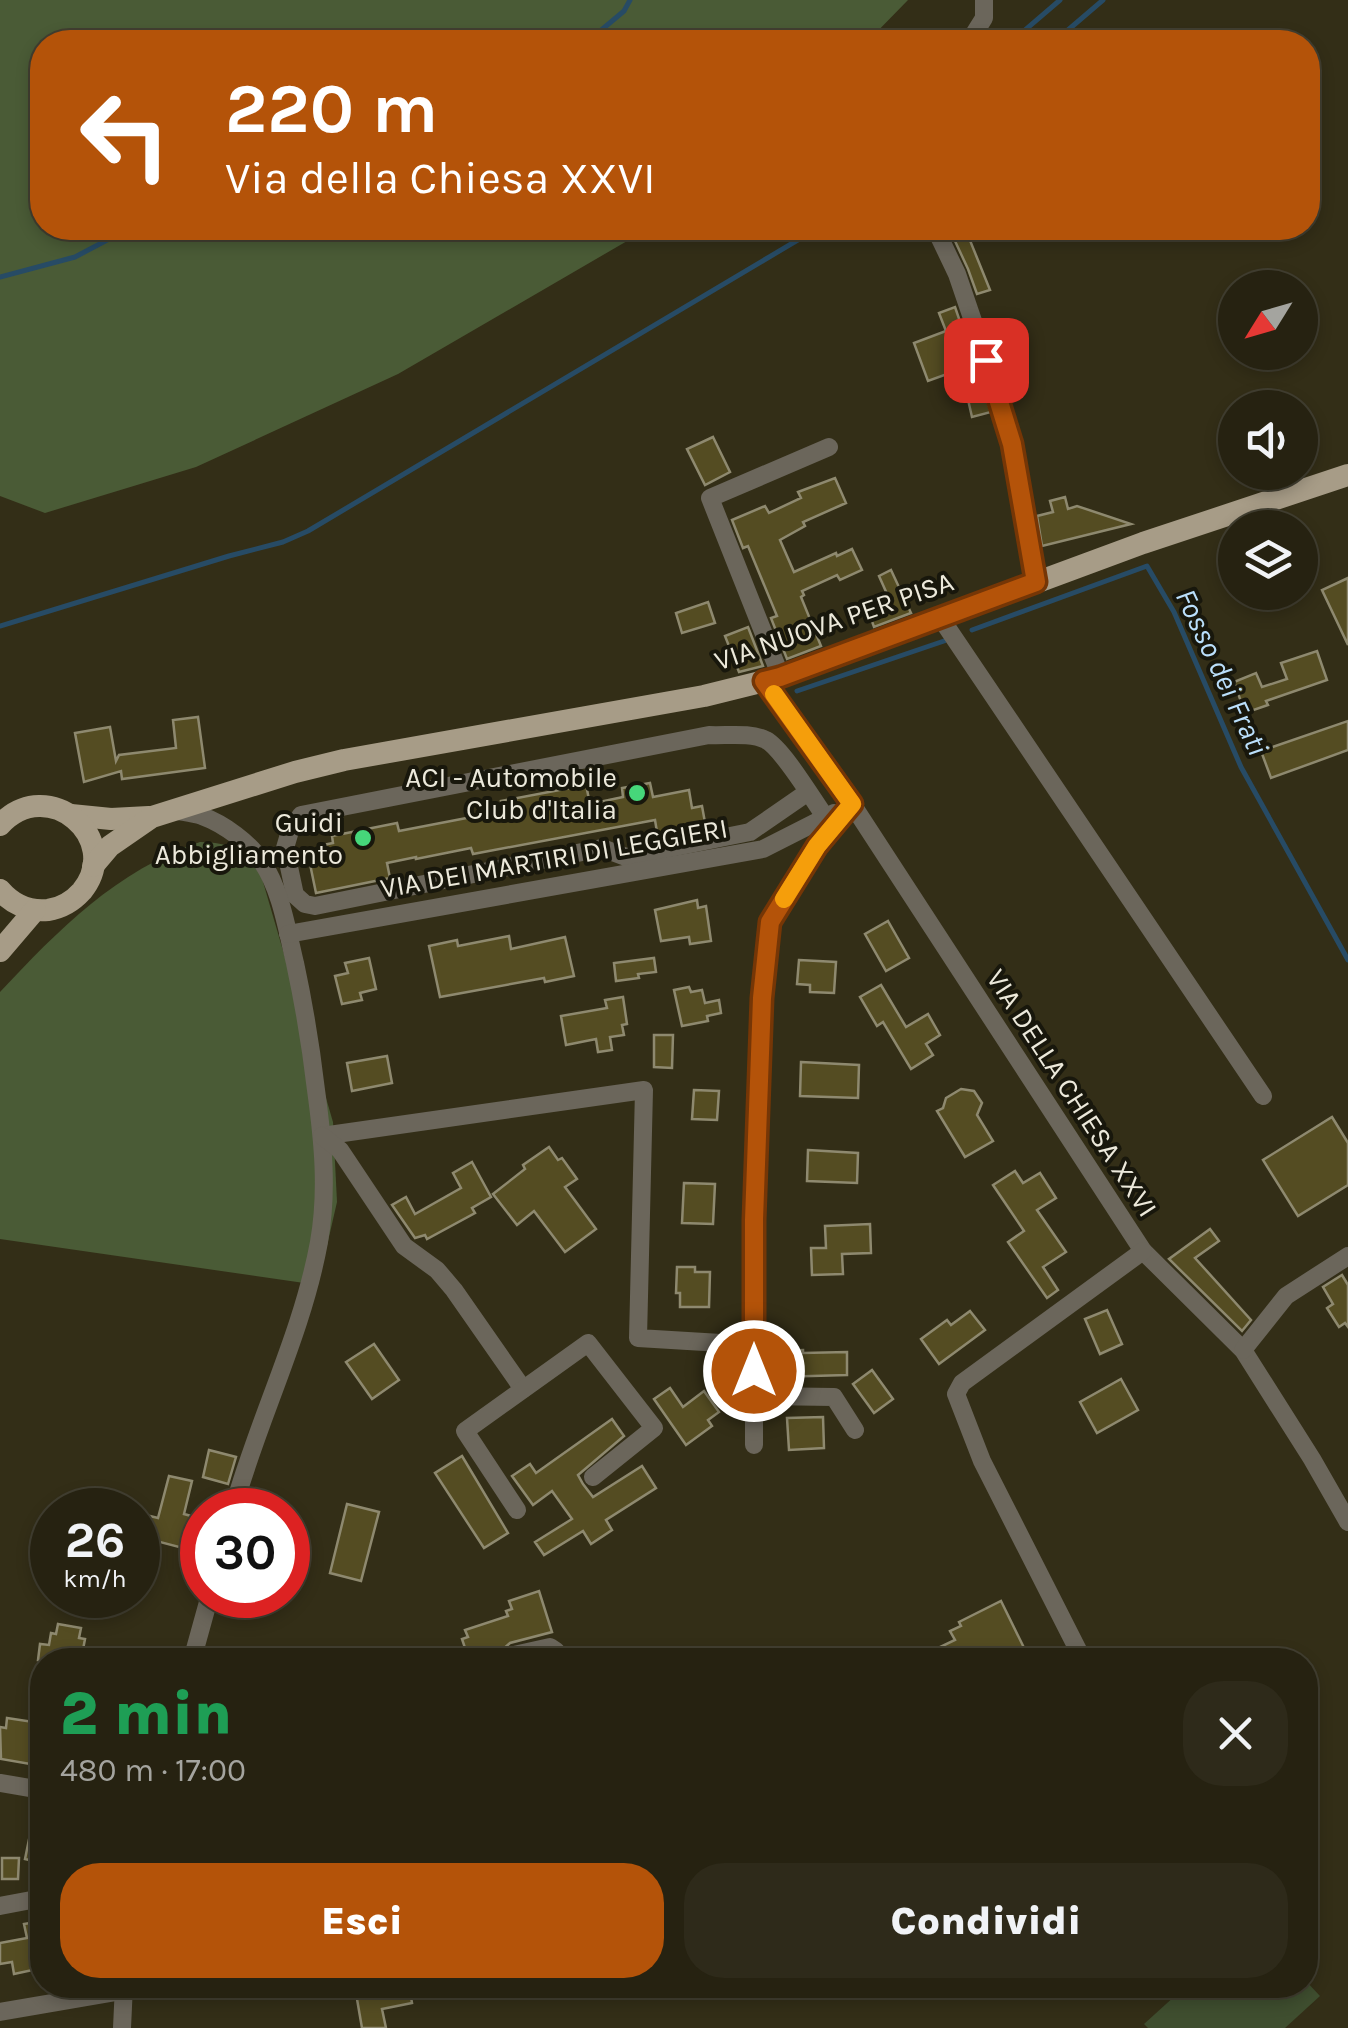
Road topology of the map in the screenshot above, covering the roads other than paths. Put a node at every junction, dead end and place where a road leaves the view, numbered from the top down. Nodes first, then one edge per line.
1 (984, 0) edge
2 (976, 30) edge
3 (940, 240) edge
4 (828, 446) dead end
5 (1345, 483) edge
6 (1036, 582) junction
7 (940, 618) junction
8 (772, 679) junction
9 (808, 792) junction
10 (852, 804) junction
11 (162, 814) junction
12 (71, 815) junction
13 (826, 818) junction
14 (4, 819) edge
15 (765, 822) junction
16 (778, 841) junction
17 (93, 866) junction
18 (0, 890) edge
19 (35, 910) junction
20 (288, 934) junction
21 (0, 951) edge
22 (1263, 1096) dead end
23 (322, 1136) junction
24 (1142, 1251) junction
25 (1348, 1256) edge
26 (754, 1346) junction
27 (1242, 1350) junction
28 (523, 1388) junction
29 (754, 1396) junction
30 (854, 1430) dead end
31 (754, 1444) dead end
32 (594, 1477) dead end
33 (239, 1488) edge
34 (517, 1510) dead end
35 (1348, 1522) edge
36 (204, 1618) edge
37 (195, 1648) edge
38 (1077, 1648) edge
39 (0, 1783) edge
40 (30, 1788) edge
41 (30, 1900) edge
42 (0, 1906) edge
43 (72, 1998) edge
44 (124, 1998) edge
45 (0, 2012) edge
46 (122, 2028) edge

1 - 2 street
3 - 6 street
4 - 8 street, VIA DELLA CHIESA XXVI
5 - 6 main road, VIA NUOVA PER PISA
6 - 7 main road, VIA NUOVA PER PISA
7 - 8 main road, VIA NUOVA PER PISA
7 - 22 street
8 - 10 street, VIA DELLA CHIESA XXVI
8 - 11 main road, VIA NUOVA PER PISA
9 - 13 street
9 - 15 street
9 - 15 street
10 - 13 street, VIA DEI MARTIRI DI LEGGIERI
10 - 24 street, VIA DELLA CHIESA XXVI
10 - 26 street
11 - 12 main road
11 - 17 main road
11 - 20 street
12 - 14 main road
12 - 17 main road
13 - 16 street, VIA DEI MARTIRI DI LEGGIERI
15 - 16 street
16 - 20 street, VIA DEI MARTIRI DI LEGGIERI
17 - 19 main road
18 - 19 main road
19 - 21 main road
20 - 23 street
23 - 26 street
23 - 28 street
23 - 33 street
24 - 27 street, VIA DELLA CHIESA XXVI
24 - 38 street
25 - 27 street
26 - 29 street
27 - 35 street, VIA DELLA CHIESA XXVI
28 - 32 street
28 - 34 street
29 - 30 street
29 - 31 street
36 - 37 street
39 - 40 street
41 - 42 street
43 - 45 street
44 - 46 street

